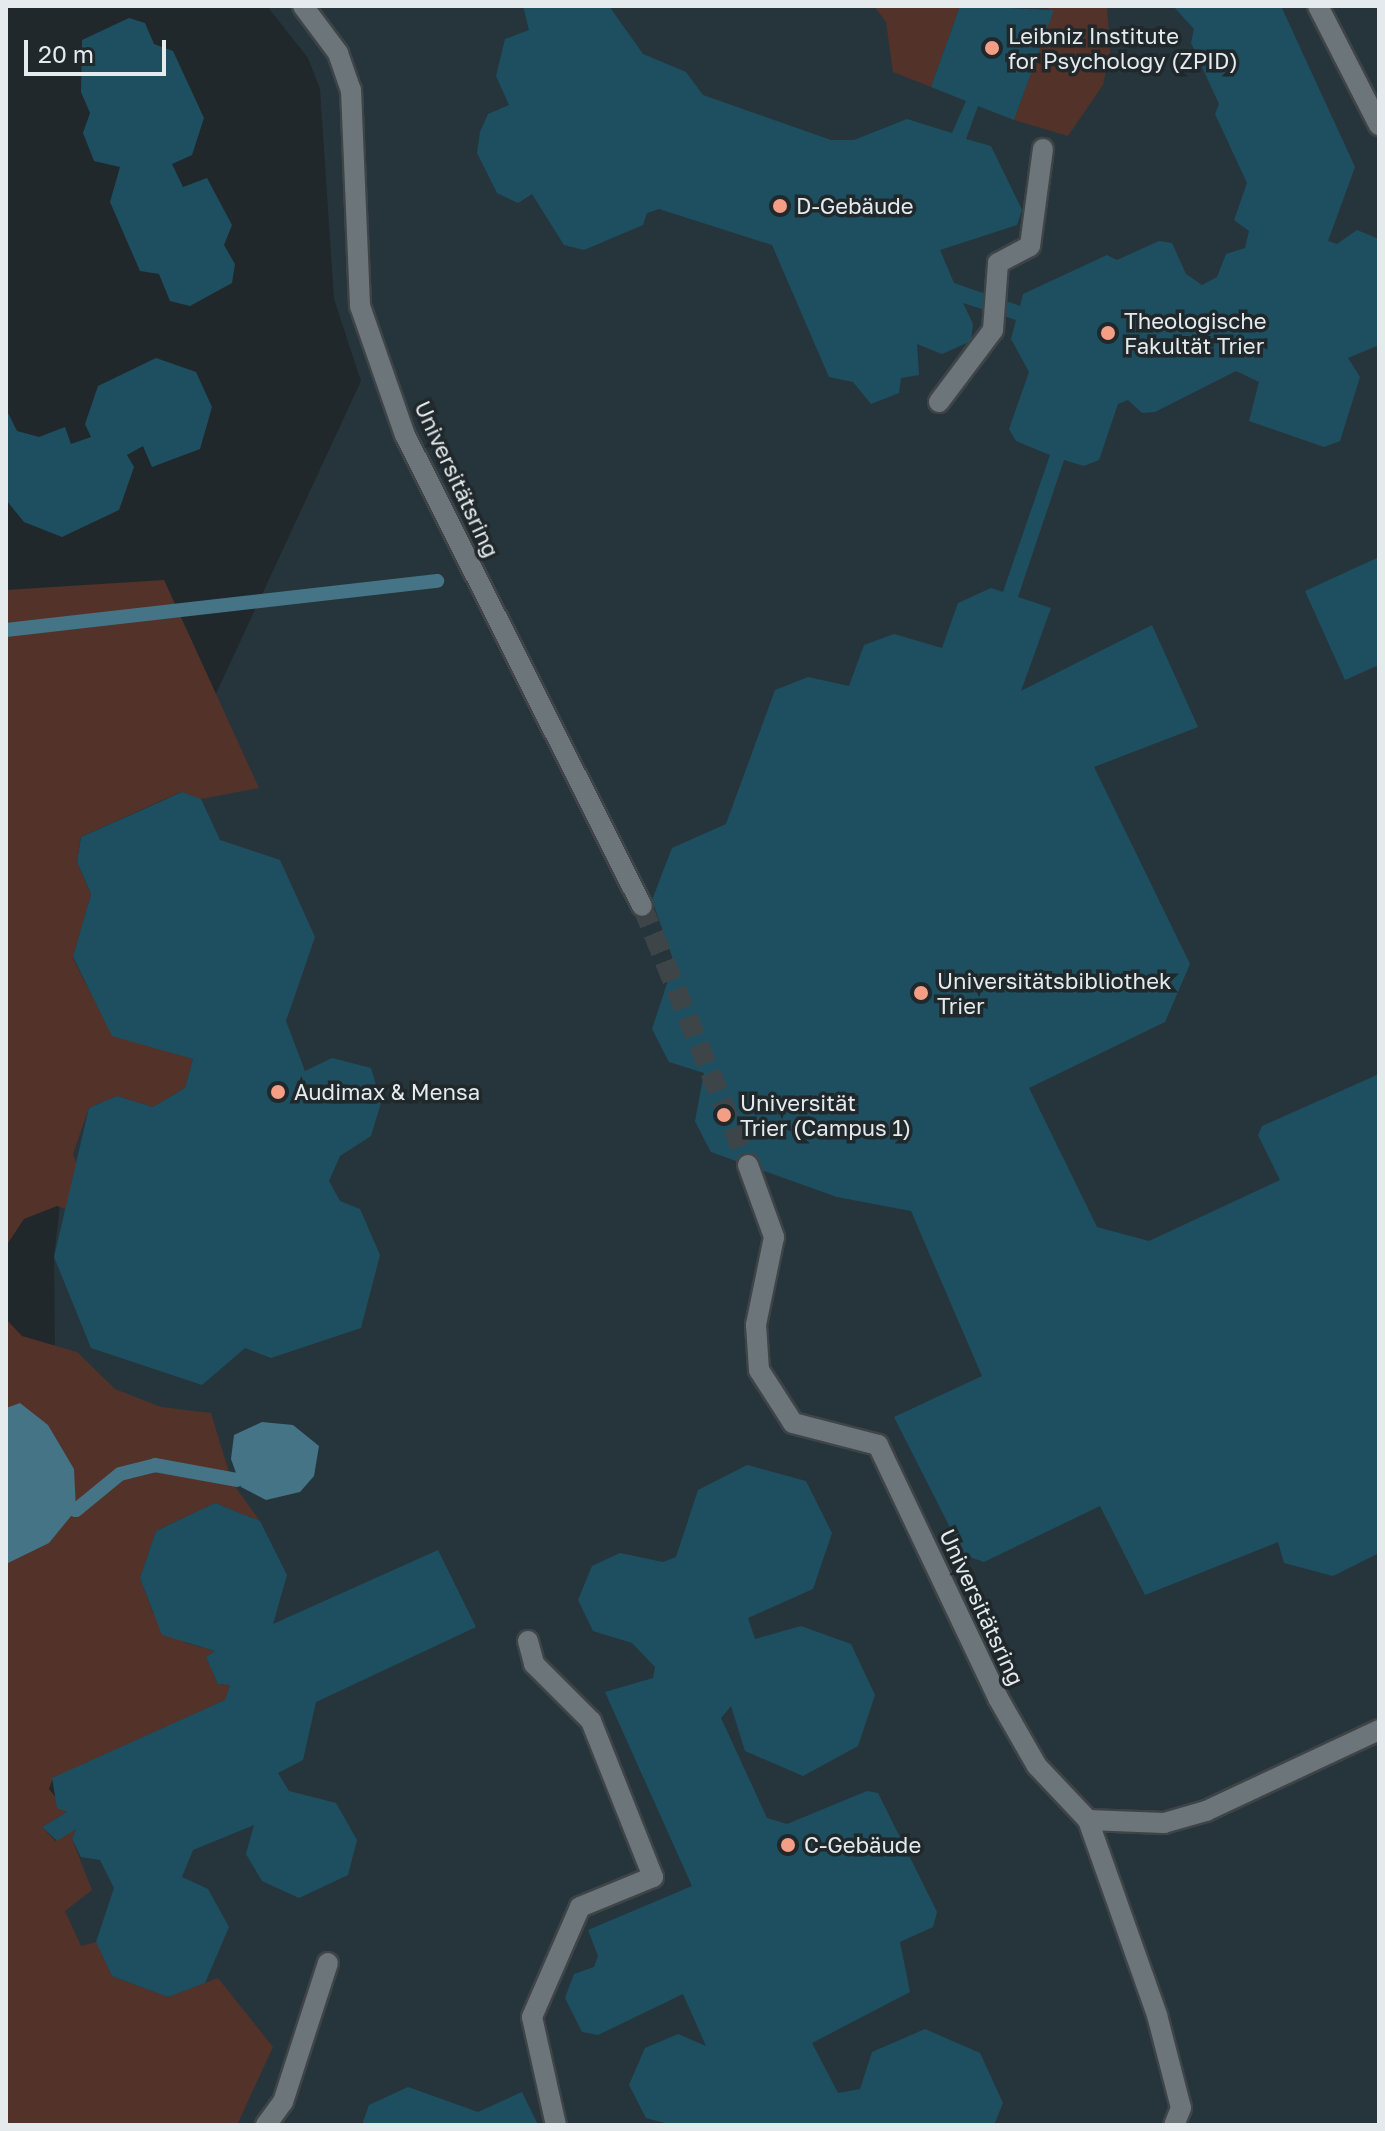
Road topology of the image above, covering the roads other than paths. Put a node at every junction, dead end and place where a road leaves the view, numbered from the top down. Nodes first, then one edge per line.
1 (303, 6) edge
2 (1318, 6) edge
3 (1379, 125) edge
4 (1043, 149) dead end
5 (939, 402) dead end
6 (642, 906) tunnel mouth
7 (748, 1165) tunnel mouth
8 (528, 1641) dead end
9 (1379, 1730) edge
10 (1088, 1820) junction
11 (328, 1963) dead end
12 (266, 2125) edge
13 (556, 2125) edge
14 (1174, 2125) edge

1 - 6 street, Universitätsring
2 - 3 street
4 - 5 street
7 - 10 street, Universitätsring
8 - 13 street
9 - 10 street
10 - 14 street
11 - 12 street

